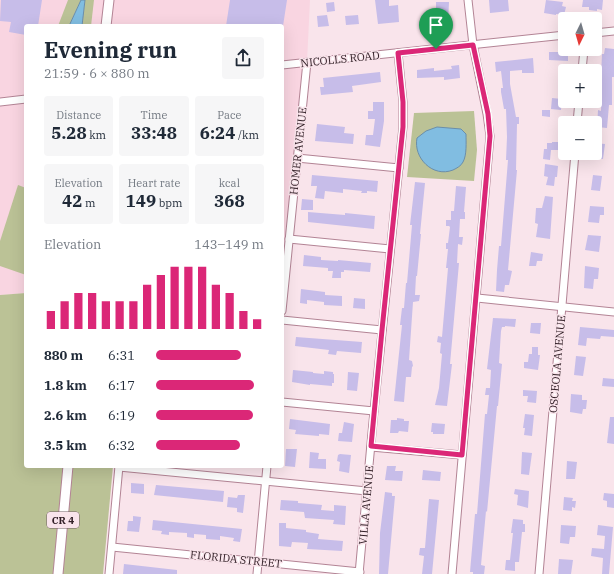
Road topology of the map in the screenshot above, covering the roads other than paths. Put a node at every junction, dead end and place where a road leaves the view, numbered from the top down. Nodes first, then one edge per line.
1 (108, 0) edge
2 (468, 0) edge
3 (106, 24) edge
4 (614, 31) edge
5 (602, 32) edge
6 (558, 36) edge
7 (473, 45) junction
8 (398, 53) junction
9 (307, 62) junction
10 (284, 65) edge
11 (24, 99) edge
12 (0, 102) edge
13 (297, 158) junction
14 (574, 160) edge
15 (399, 168) junction
16 (289, 239) junction
17 (390, 250) junction
18 (284, 290) edge
19 (477, 298) junction
20 (562, 308) junction
21 (614, 312) edge
22 (284, 320) edge
23 (382, 330) junction
24 (284, 402) edge
25 (374, 411) junction
26 (371, 446) junction
27 (462, 455) junction
28 (68, 468) edge
29 (119, 468) edge
30 (139, 468) edge
31 (267, 468) edge
32 (266, 481) junction
33 (367, 491) junction
34 (112, 547) junction
35 (258, 561) junction
36 (360, 573) edge
37 (58, 574) edge
38 (109, 574) edge
39 (257, 574) edge
40 (452, 574) edge
41 (539, 574) edge

1 - 3 main road
2 - 7 street
4 - 5 street
6 - 7 street, NICOLLS ROAD
7 - 8 street, NICOLLS ROAD
7 - 19 street
8 - 9 street, NICOLLS ROAD
8 - 15 street, VILLA AVENUE
9 - 10 street, NICOLLS ROAD
9 - 13 street, HOMER AVENUE
11 - 12 street
13 - 15 street
13 - 16 street, HOMER AVENUE
14 - 20 street, OSCEOLA AVENUE
15 - 17 street, VILLA AVENUE
16 - 17 street
16 - 18 street, HOMER AVENUE
17 - 23 street, VILLA AVENUE
19 - 20 street
19 - 27 street
20 - 21 street
20 - 41 street, OSCEOLA AVENUE
22 - 23 street
23 - 25 street, VILLA AVENUE
24 - 25 street
25 - 26 street, VILLA AVENUE
26 - 27 street
26 - 33 street, VILLA AVENUE
27 - 40 street
28 - 37 main road, CR 4
29 - 34 street
30 - 32 street
31 - 32 street
32 - 33 street
32 - 35 street
33 - 36 street, VILLA AVENUE
34 - 35 street, FLORIDA STREET
34 - 38 street
35 - 36 street, FLORIDA STREET
35 - 39 street

